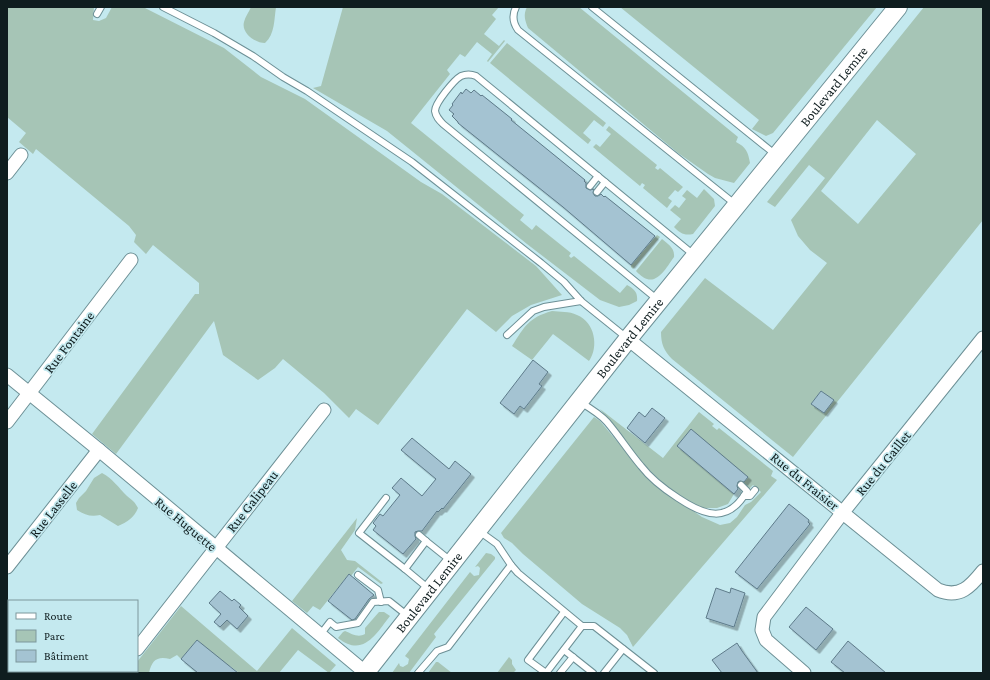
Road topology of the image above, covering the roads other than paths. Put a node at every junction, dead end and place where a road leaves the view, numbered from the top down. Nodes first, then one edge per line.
1 (101, 7) edge
2 (163, 7) edge
3 (516, 7) edge
4 (592, 7) edge
5 (898, 7) edge
6 (97, 14) dead end
7 (21, 155) dead end
8 (777, 156) junction
9 (7, 173) edge
10 (598, 176) junction
11 (605, 182) junction
12 (590, 186) dead end
13 (598, 192) dead end
14 (737, 206) junction
15 (696, 256) junction
16 (131, 260) dead end
17 (581, 301) junction
18 (660, 301) junction
19 (506, 335) dead end
20 (983, 338) edge
21 (628, 339) junction
22 (7, 375) edge
23 (30, 394) junction
24 (579, 401) junction
25 (324, 410) dead end
26 (7, 422) edge
27 (99, 450) junction
28 (741, 485) dead end
29 (755, 490) dead end
30 (744, 496) junction
31 (386, 498) dead end
32 (843, 512) junction
33 (478, 530) junction
34 (419, 535) dead end
35 (426, 541) junction
36 (216, 548) junction
37 (452, 562) junction
38 (511, 565) junction
39 (7, 568) edge
40 (405, 570) junction
41 (983, 571) edge
42 (358, 575) dead end
43 (430, 590) junction
44 (382, 602) junction
45 (564, 612) junction
46 (410, 617) junction
47 (582, 626) junction
48 (320, 635) junction
49 (138, 649) edge
50 (623, 649) junction
51 (564, 650) junction
52 (573, 657) junction
53 (370, 670) edge
54 (10, 672) edge
55 (13, 673) edge
56 (418, 673) edge
57 (560, 673) edge
58 (593, 673) edge
59 (604, 673) edge
60 (654, 673) edge
61 (804, 673) edge

1 - 6 lane
2 - 17 lane
3 - 14 lane
4 - 8 lane
5 - 8 main road, Boulevard Lemire
7 - 9 street
8 - 14 main road, Boulevard Lemire
10 - 11 lane
10 - 12 lane
10 - 18 lane
11 - 13 lane
11 - 15 lane
14 - 15 main road, Boulevard Lemire
15 - 18 main road, Boulevard Lemire
16 - 23 street, Rue Fontaine
17 - 19 lane
17 - 21 lane
18 - 21 main road, Boulevard Lemire
20 - 32 street, Rue du Gaillet
21 - 24 main road, Boulevard Lemire
21 - 32 street, Rue du Fraisier
22 - 23 street, Rue Huguette
23 - 26 street, Rue Fontaine
23 - 27 street, Rue Huguette
24 - 30 lane
24 - 33 main road, Boulevard Lemire
25 - 36 street, Rue Galipeau
27 - 36 street, Rue Huguette
27 - 39 street, Rue Lasselle
28 - 30 lane
29 - 30 lane
31 - 40 lane
32 - 41 street, Rue du Fraisier
32 - 61 street, Rue du Gaillet
33 - 37 main road, Boulevard Lemire
33 - 38 lane
34 - 35 lane
35 - 37 lane
35 - 40 lane
36 - 48 street, Rue Huguette
36 - 49 street, Rue Galipeau
37 - 43 main road, Boulevard Lemire
38 - 45 lane
38 - 56 lane
40 - 43 lane
42 - 44 lane
43 - 46 main road, Boulevard Lemire
44 - 46 lane
44 - 48 lane
45 - 47 lane
45 - 51 lane
46 - 53 main road, Boulevard Lemire
47 - 50 lane
47 - 51 lane
48 - 53 street, Rue Huguette
50 - 59 lane
50 - 60 lane
51 - 52 lane
52 - 57 lane
52 - 58 lane
54 - 55 lane

